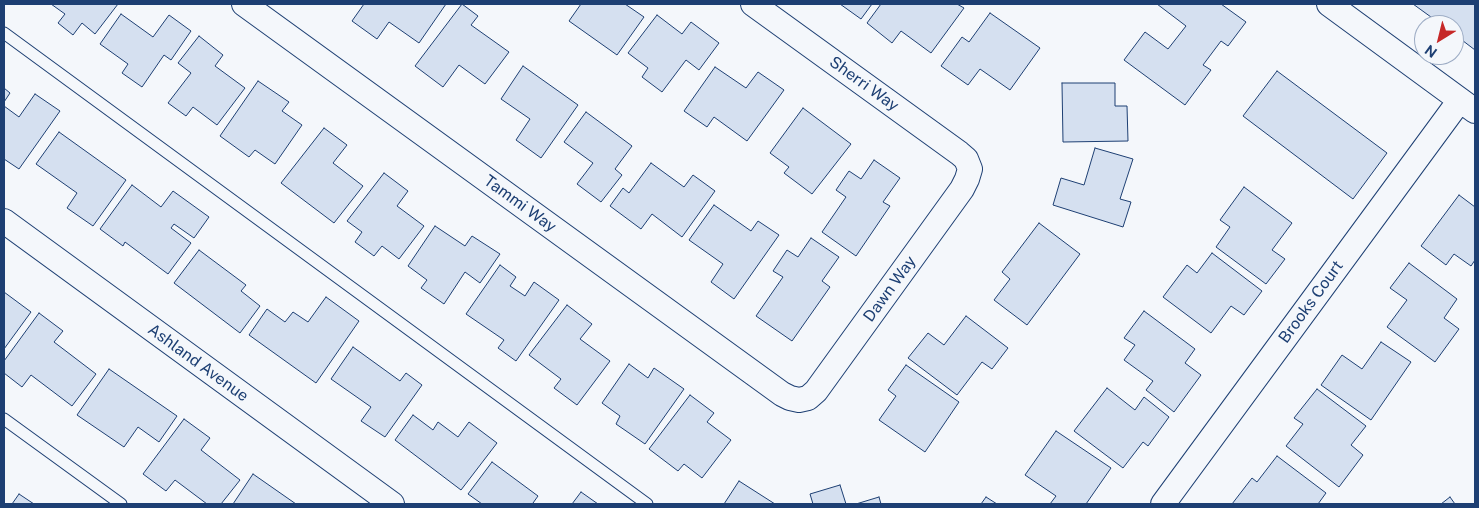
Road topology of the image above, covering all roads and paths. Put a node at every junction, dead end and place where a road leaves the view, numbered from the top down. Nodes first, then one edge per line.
1 (244, 4) edge
2 (754, 4) edge
3 (1328, 4) edge
4 (4, 33) edge
5 (1467, 106) edge
6 (970, 168) joint
7 (4, 221) edge
8 (799, 400) joint
9 (4, 420) edge
10 (121, 504) edge
11 (392, 504) edge
12 (646, 504) edge
13 (1163, 504) edge

1 - 8 street, Tammi Way
2 - 6 street, Sherri Way
3 - 5 street
4 - 12 lane
5 - 13 street, Brooks Court
6 - 8 street, Dawn Way
7 - 11 street, Ashland Avenue
9 - 10 lane

